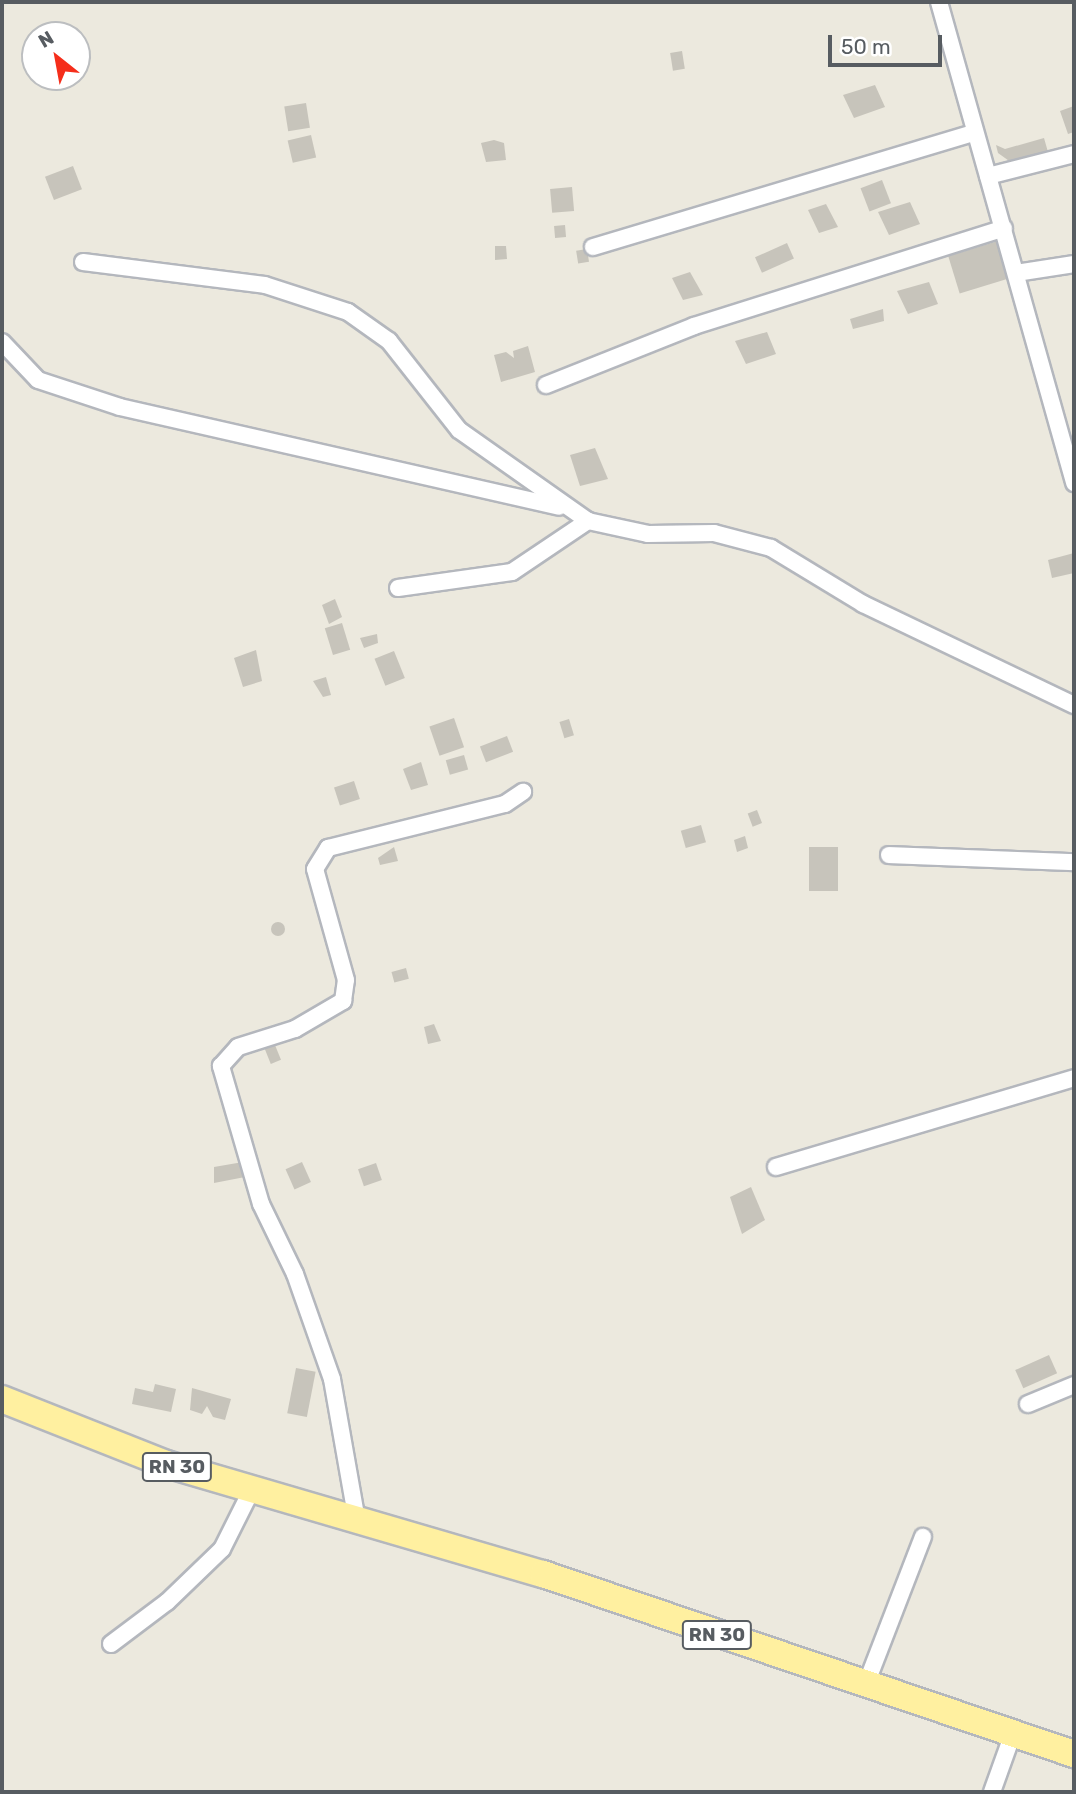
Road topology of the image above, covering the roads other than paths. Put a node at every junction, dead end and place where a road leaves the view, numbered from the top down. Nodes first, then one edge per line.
1 (939, 2) edge
2 (974, 133) junction
3 (1074, 154) edge
4 (988, 176) junction
5 (1004, 228) junction
6 (593, 247) dead end
7 (82, 262) dead end
8 (1074, 264) edge
9 (1016, 273) junction
10 (2, 342) edge
11 (546, 385) dead end
12 (1074, 483) edge
13 (569, 509) junction
14 (588, 521) junction
15 (398, 588) dead end
16 (1074, 705) edge
17 (523, 792) dead end
18 (889, 855) dead end
19 (1074, 862) edge
20 (1074, 1077) edge
21 (776, 1167) dead end
22 (1074, 1385) edge
23 (2, 1399) edge
24 (1028, 1404) dead end
25 (252, 1489) junction
26 (357, 1521) junction
27 (923, 1537) dead end
28 (111, 1644) dead end
29 (865, 1686) junction
30 (1012, 1736) junction
31 (1074, 1754) edge
32 (992, 1792) edge

1 - 2 street
2 - 4 street
2 - 6 street
3 - 4 street
4 - 5 street
5 - 9 street
5 - 11 street
7 - 13 street
8 - 9 street
9 - 12 street
10 - 13 street
13 - 14 street
14 - 15 street
14 - 16 street
17 - 26 street
18 - 19 street
20 - 21 street
22 - 24 street
23 - 25 main road, RN 30
25 - 26 main road, RN 30
25 - 28 street
26 - 29 main road, RN 30
27 - 29 street
29 - 30 main road, RN 30
30 - 31 main road, RN 30
30 - 32 street

